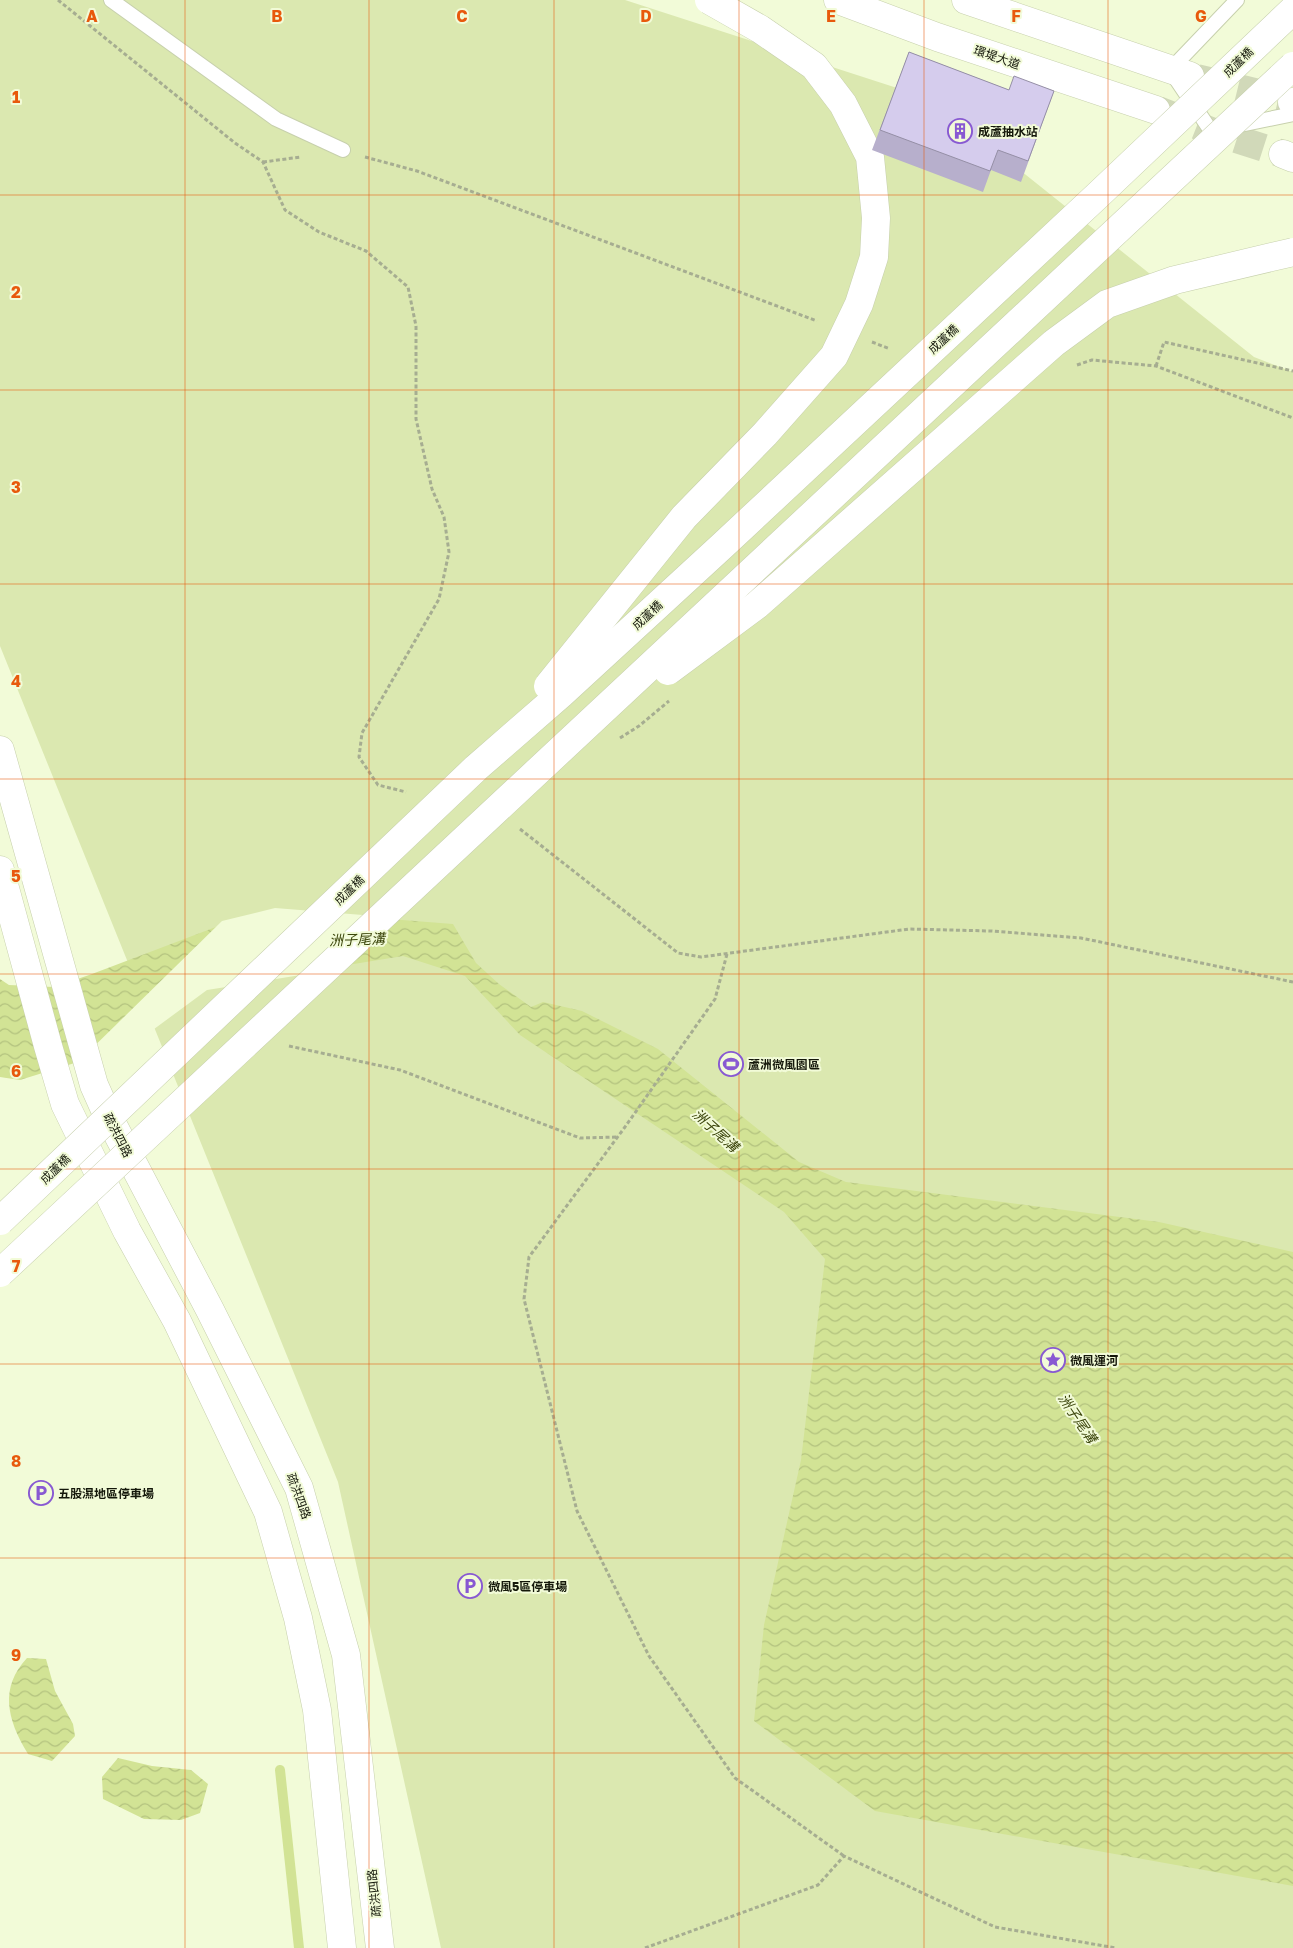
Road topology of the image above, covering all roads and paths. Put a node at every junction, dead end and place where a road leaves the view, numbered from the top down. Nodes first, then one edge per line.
1 (58, 0) edge
2 (111, 0) edge
3 (709, 0) edge
4 (838, 0) edge
5 (966, 0) edge
6 (1237, 0) edge
7 (1293, 10) edge
8 (1293, 66) edge
9 (1180, 73) junction
10 (1293, 106) edge
11 (1156, 110) tunnel mouth
12 (343, 150) joint
13 (1293, 252) edge
14 (824, 324) dead end
15 (870, 341) dead end
16 (898, 352) dead end
17 (1074, 366) dead end
18 (1156, 366) junction
19 (1293, 371) edge
20 (1293, 418) edge
21 (0, 750) edge
22 (476, 768) junction
23 (416, 794) dead end
24 (516, 826) dead end
25 (446, 856) junction
26 (0, 870) edge
27 (728, 954) junction
28 (1293, 982) edge
29 (288, 1046) dead end
30 (618, 1137) junction
31 (0, 1221) edge
32 (0, 1273) edge
33 (844, 1856) junction
34 (342, 1948) edge
35 (380, 1948) edge
36 (645, 1948) edge
37 (1116, 1948) edge

1 - 23 path
2 - 12 lane
3 - 22 main road, bridge
4 - 11 main road, 環堤大道
5 - 9 main road
6 - 9 lane
7 - 22 main road, 成蘆橋, bridge
8 - 25 main road, bridge
9 - 10 lane
12 - 14 path
13 - 25 main road, bridge
15 - 16 path
17 - 18 path
18 - 19 path
18 - 20 path
21 - 35 main road, 疏洪四路
22 - 31 main road, 成蘆橋, bridge
24 - 27 path
25 - 32 main road, bridge
26 - 34 main road
27 - 28 path
27 - 30 path
29 - 30 path
30 - 33 path
33 - 36 path
33 - 37 path

